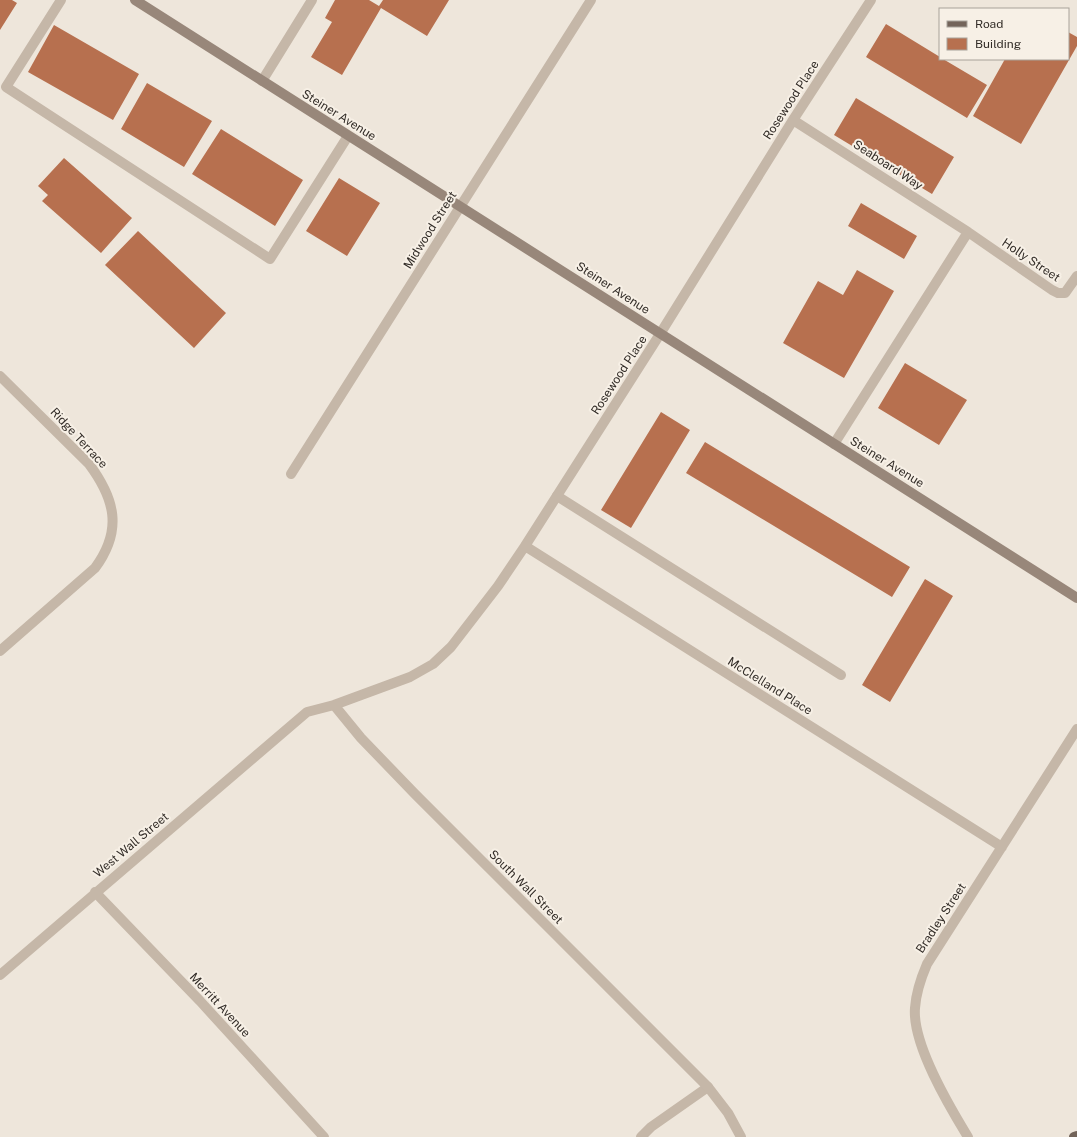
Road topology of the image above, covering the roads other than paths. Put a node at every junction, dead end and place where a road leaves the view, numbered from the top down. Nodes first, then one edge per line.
1 (61, 0) edge
2 (135, 0) edge
3 (312, 0) edge
4 (591, 0) edge
5 (871, 0) edge
6 (262, 81) junction
7 (793, 120) junction
8 (348, 136) junction
9 (461, 206) junction
10 (968, 232) junction
11 (1077, 276) edge
12 (660, 334) junction
13 (0, 376) edge
14 (834, 444) junction
15 (291, 474) dead end
16 (557, 496) junction
17 (525, 546) junction
18 (1077, 598) edge
19 (0, 651) edge
20 (841, 675) dead end
21 (334, 705) junction
22 (1077, 729) edge
23 (1002, 847) junction
24 (95, 892) junction
25 (0, 975) edge
26 (708, 1087) junction
27 (1077, 1136) edge
28 (324, 1137) edge
29 (641, 1137) edge
30 (741, 1137) edge
31 (968, 1137) edge
32 (1074, 1137) edge

1 - 8 street
2 - 6 street, Steiner Avenue
3 - 6 street
4 - 9 street, Midwood Street
5 - 7 street, Rosewood Place
6 - 8 street, Steiner Avenue
7 - 10 street, Seaboard Way
7 - 12 street, Rosewood Place
8 - 9 street, Steiner Avenue
9 - 12 street, Steiner Avenue
9 - 15 street, Midwood Street
10 - 11 street, Holly Street
10 - 14 street
12 - 14 street, Steiner Avenue
12 - 16 street, Rosewood Place
13 - 19 street, Ridge Terrace
14 - 18 street, Steiner Avenue
16 - 17 street, Rosewood Place
16 - 20 street
17 - 21 street, Rosewood Place
17 - 23 street, McClelland Place
21 - 24 street, West Wall Street
21 - 26 street, South Wall Street
22 - 23 street, Bradley Street
23 - 31 street, Bradley Street
24 - 25 street, West Wall Street
24 - 28 street, Merritt Avenue
26 - 29 street
26 - 30 street, South Wall Street
27 - 32 main road

